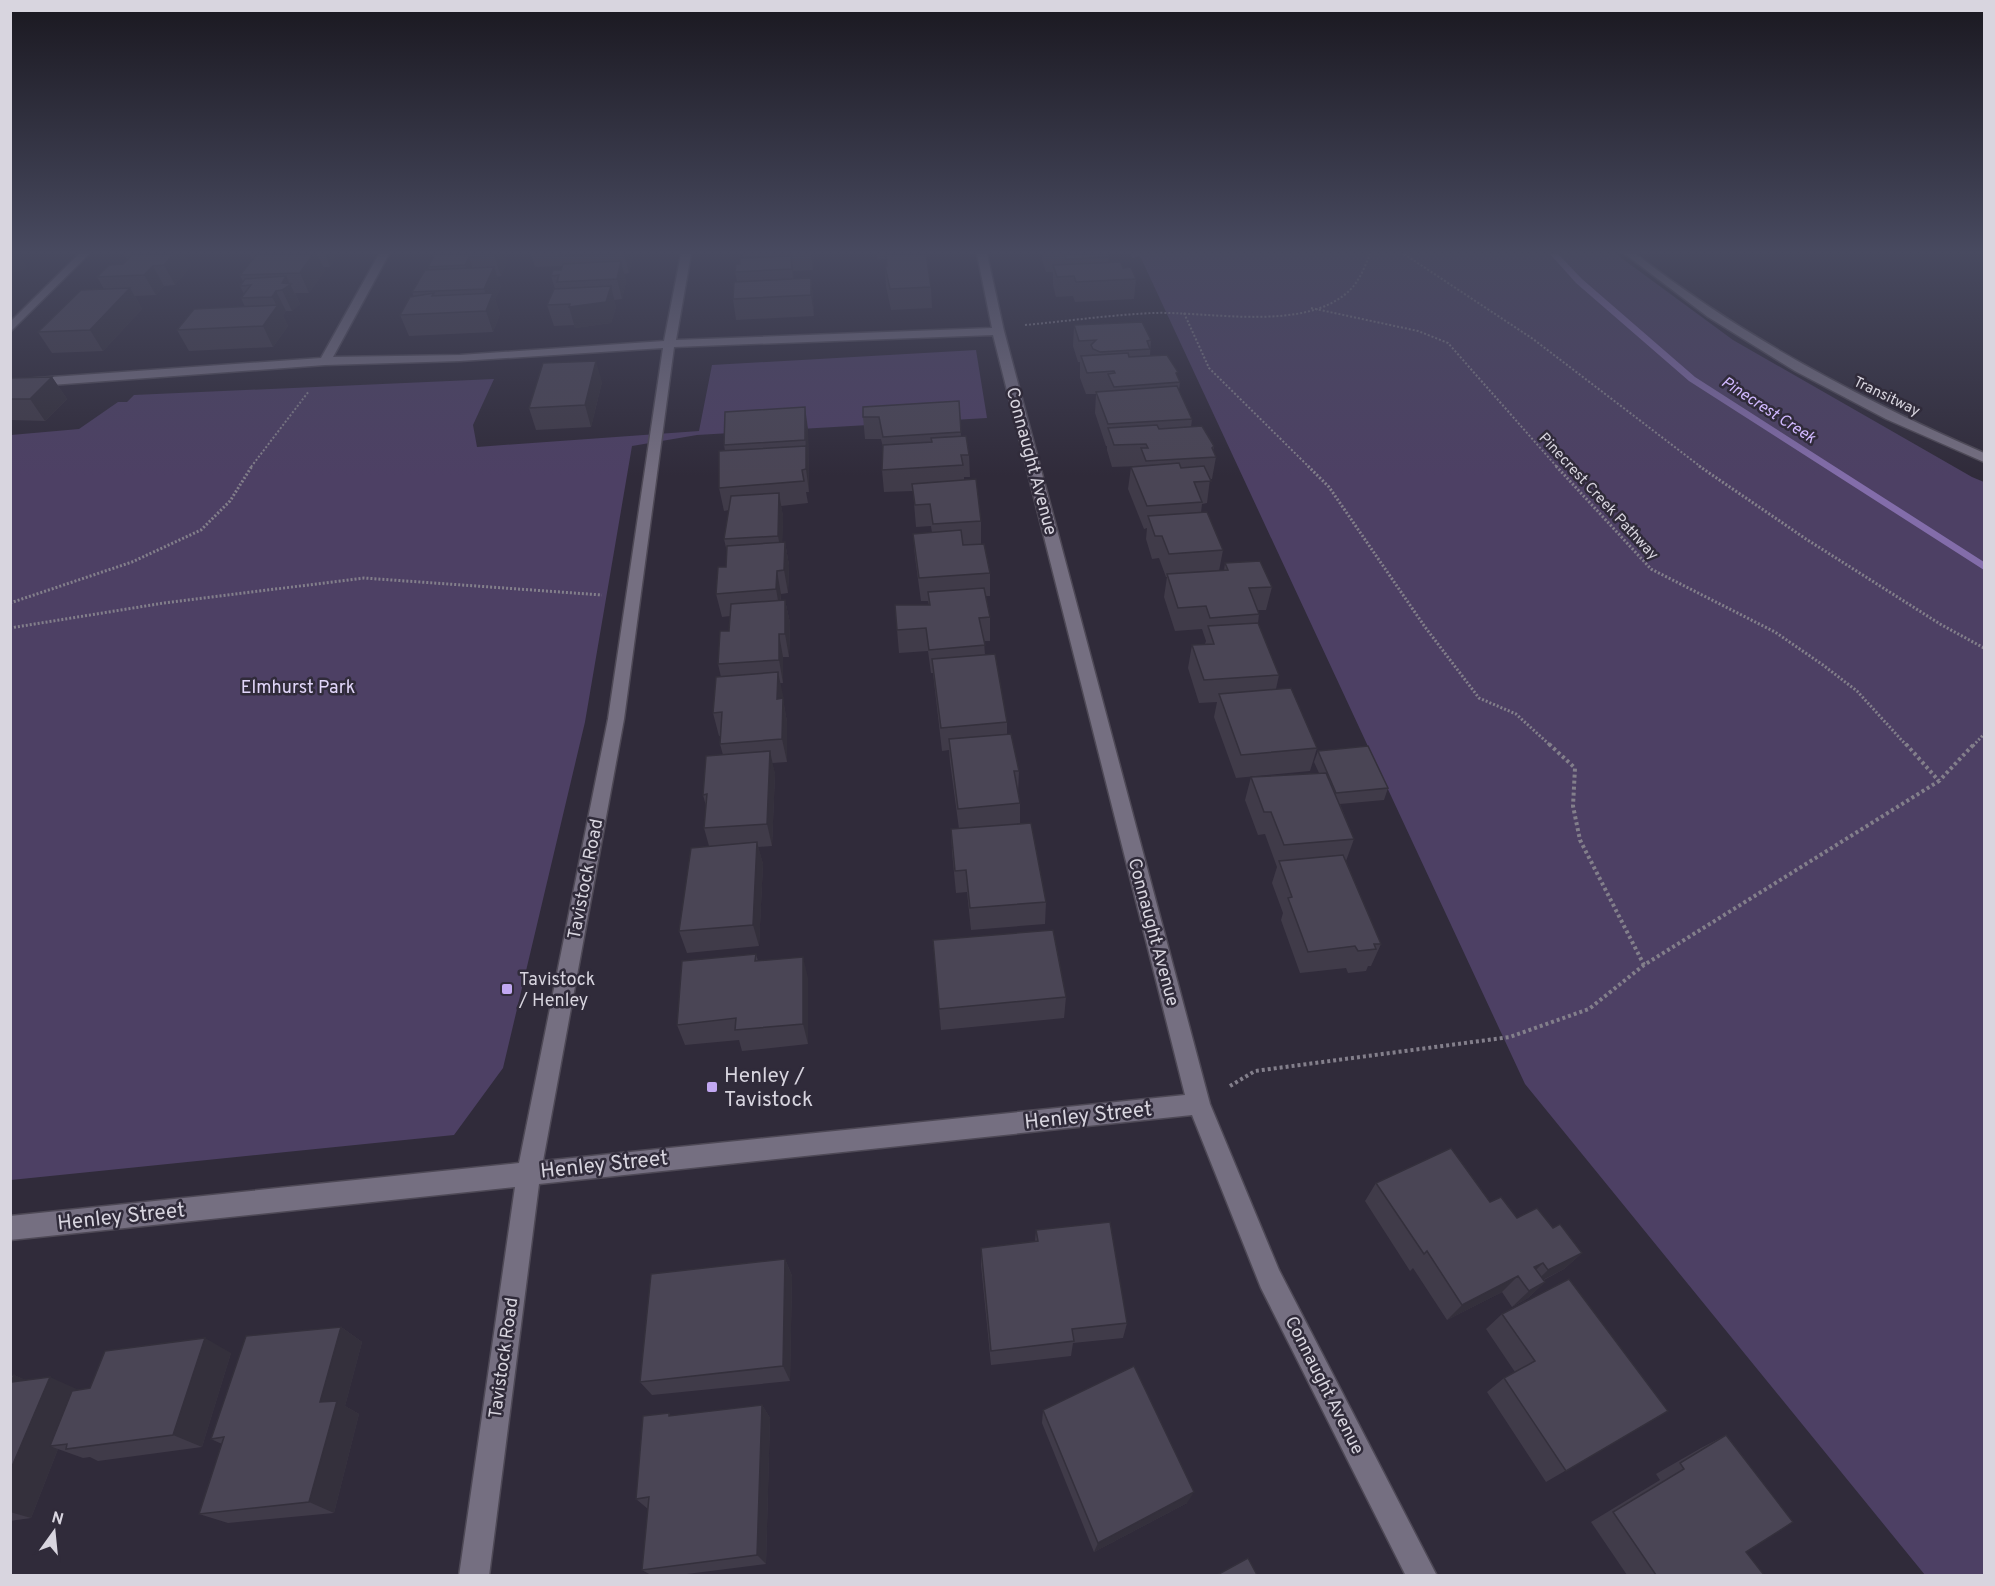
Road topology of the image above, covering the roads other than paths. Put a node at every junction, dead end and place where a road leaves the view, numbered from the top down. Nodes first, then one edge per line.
1 (343, 328) edge
2 (672, 328) edge
3 (1736, 328) edge
4 (998, 329) joint
5 (669, 344) junction
6 (325, 361) junction
7 (10, 384) edge
8 (1984, 458) edge
9 (1199, 1104) junction
10 (529, 1172) junction
11 (10, 1228) edge
12 (474, 1575) edge
13 (1422, 1575) edge

1 - 6 street
2 - 5 street, Tavistock Road
3 - 8 street, Transitway
4 - 5 street
4 - 9 street, Connaught Avenue
5 - 6 street
5 - 10 street, Tavistock Road
6 - 7 street
9 - 10 street, Henley Street
9 - 13 street, Connaught Avenue
10 - 11 street, Henley Street
10 - 12 street, Tavistock Road

